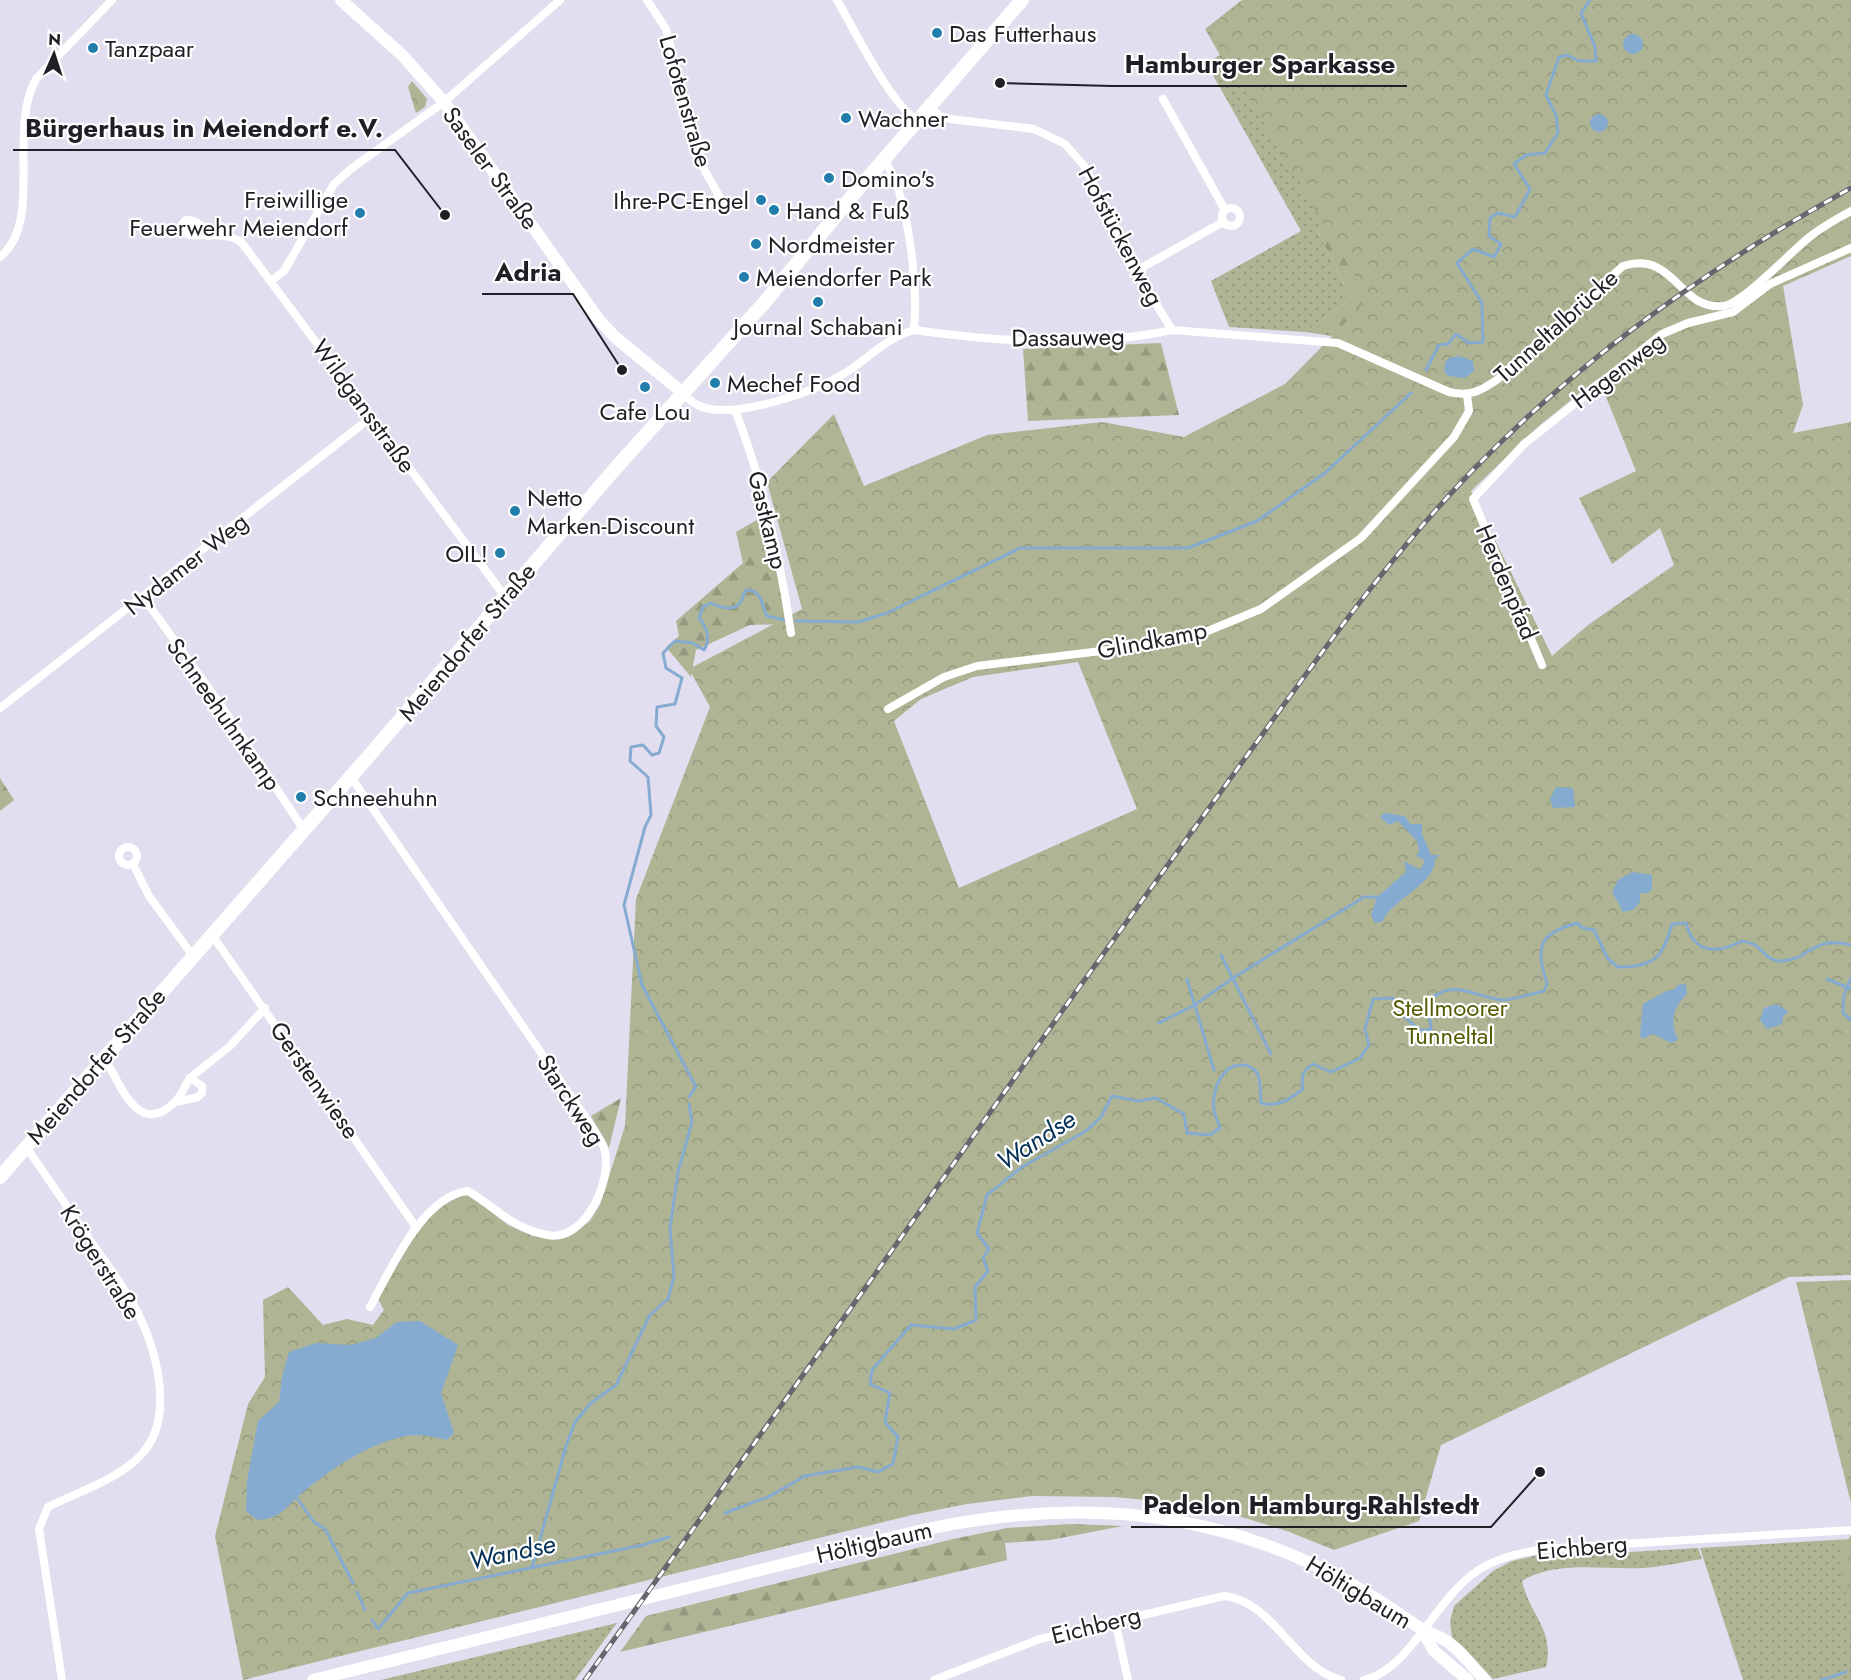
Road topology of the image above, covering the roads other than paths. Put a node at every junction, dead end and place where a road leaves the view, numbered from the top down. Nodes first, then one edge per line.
1 (112, 0) edge
2 (341, 0) edge
3 (560, 0) edge
4 (647, 0) edge
5 (837, 0) edge
6 (1022, 0) edge
7 (1163, 99) dead end
8 (444, 102) junction
9 (930, 107) junction
10 (918, 122) junction
11 (884, 160) junction
12 (723, 203) dead end
13 (1225, 210) junction
14 (1851, 211) edge
15 (1223, 222) junction
16 (209, 236) dead end
17 (1851, 248) edge
18 (0, 257) edge
19 (1136, 271) junction
20 (271, 281) junction
21 (915, 330) junction
22 (1172, 330) junction
23 (682, 393) junction
24 (1467, 396) junction
25 (735, 410) junction
26 (370, 418) junction
27 (1473, 499) joint
28 (144, 598) junction
29 (506, 598) junction
30 (791, 633) dead end
31 (1542, 665) dead end
32 (0, 708) edge
33 (888, 709) dead end
34 (351, 777) junction
35 (304, 830) junction
36 (133, 864) dead end
37 (212, 934) junction
38 (193, 956) junction
39 (265, 1008) junction
40 (104, 1057) junction
41 (190, 1078) junction
42 (176, 1101) junction
43 (26, 1147) junction
44 (0, 1177) edge
45 (416, 1227) junction
46 (370, 1307) dead end
47 (1851, 1530) edge
48 (1115, 1620) junction
49 (1422, 1630) junction
50 (62, 1680) edge
51 (313, 1680) edge
52 (934, 1680) edge
53 (1128, 1680) edge
54 (1341, 1680) edge
55 (1364, 1680) edge
56 (1468, 1680) edge
57 (1485, 1680) edge

1 - 18 street
2 - 8 main road, Saseler Straße
3 - 8 street
4 - 12 street, Lofotenstraße
5 - 10 street
6 - 9 main road, Meiendorfer Straße
7 - 13 street
8 - 20 street
8 - 23 main road, Saseler Straße
9 - 10 main road, Meiendorfer Straße
9 - 19 street, Hofstückenweg
10 - 11 main road, Meiendorfer Straße
11 - 21 street
11 - 23 main road, Meiendorfer Straße
13 - 15 street
13 - 15 street
14 - 24 street, Tunneltalbrücke
15 - 19 street
16 - 20 street, Wildgansstraße
17 - 27 street, Hagenweg
19 - 22 street, Hofstückenweg
20 - 26 street, Wildgansstraße
21 - 22 street, Dassauweg
21 - 25 street, Dassauweg
22 - 24 street, Dassauweg
23 - 25 street, Dassauweg
23 - 29 main road, Meiendorfer Straße
24 - 33 street, Glindkamp
25 - 30 street, Gastkamp
26 - 28 street, Nydamer Weg
26 - 29 street, Wildgansstraße
27 - 31 street, Herdenpfad
28 - 32 street, Nydamer Weg
28 - 35 street, Schneehuhnkamp
29 - 34 main road, Meiendorfer Straße
34 - 35 main road, Meiendorfer Straße
34 - 45 street, Starckweg
35 - 37 main road, Meiendorfer Straße
36 - 38 street
37 - 38 main road, Meiendorfer Straße
37 - 39 street, Gerstenwiese
38 - 40 main road, Meiendorfer Straße
39 - 41 street
39 - 45 street, Gerstenwiese
40 - 42 street
40 - 43 main road, Meiendorfer Straße
41 - 42 street
41 - 42 street
43 - 44 main road, Meiendorfer Straße
43 - 50 street, Krögerstraße
45 - 46 street, Starckweg
47 - 49 street, Eichberg
48 - 52 street, Eichberg
48 - 53 street
48 - 54 street, Eichberg
49 - 51 main road, Höltigbaum
49 - 55 street, Eichberg
49 - 56 main road, Höltigbaum
49 - 57 main road, Höltigbaum

